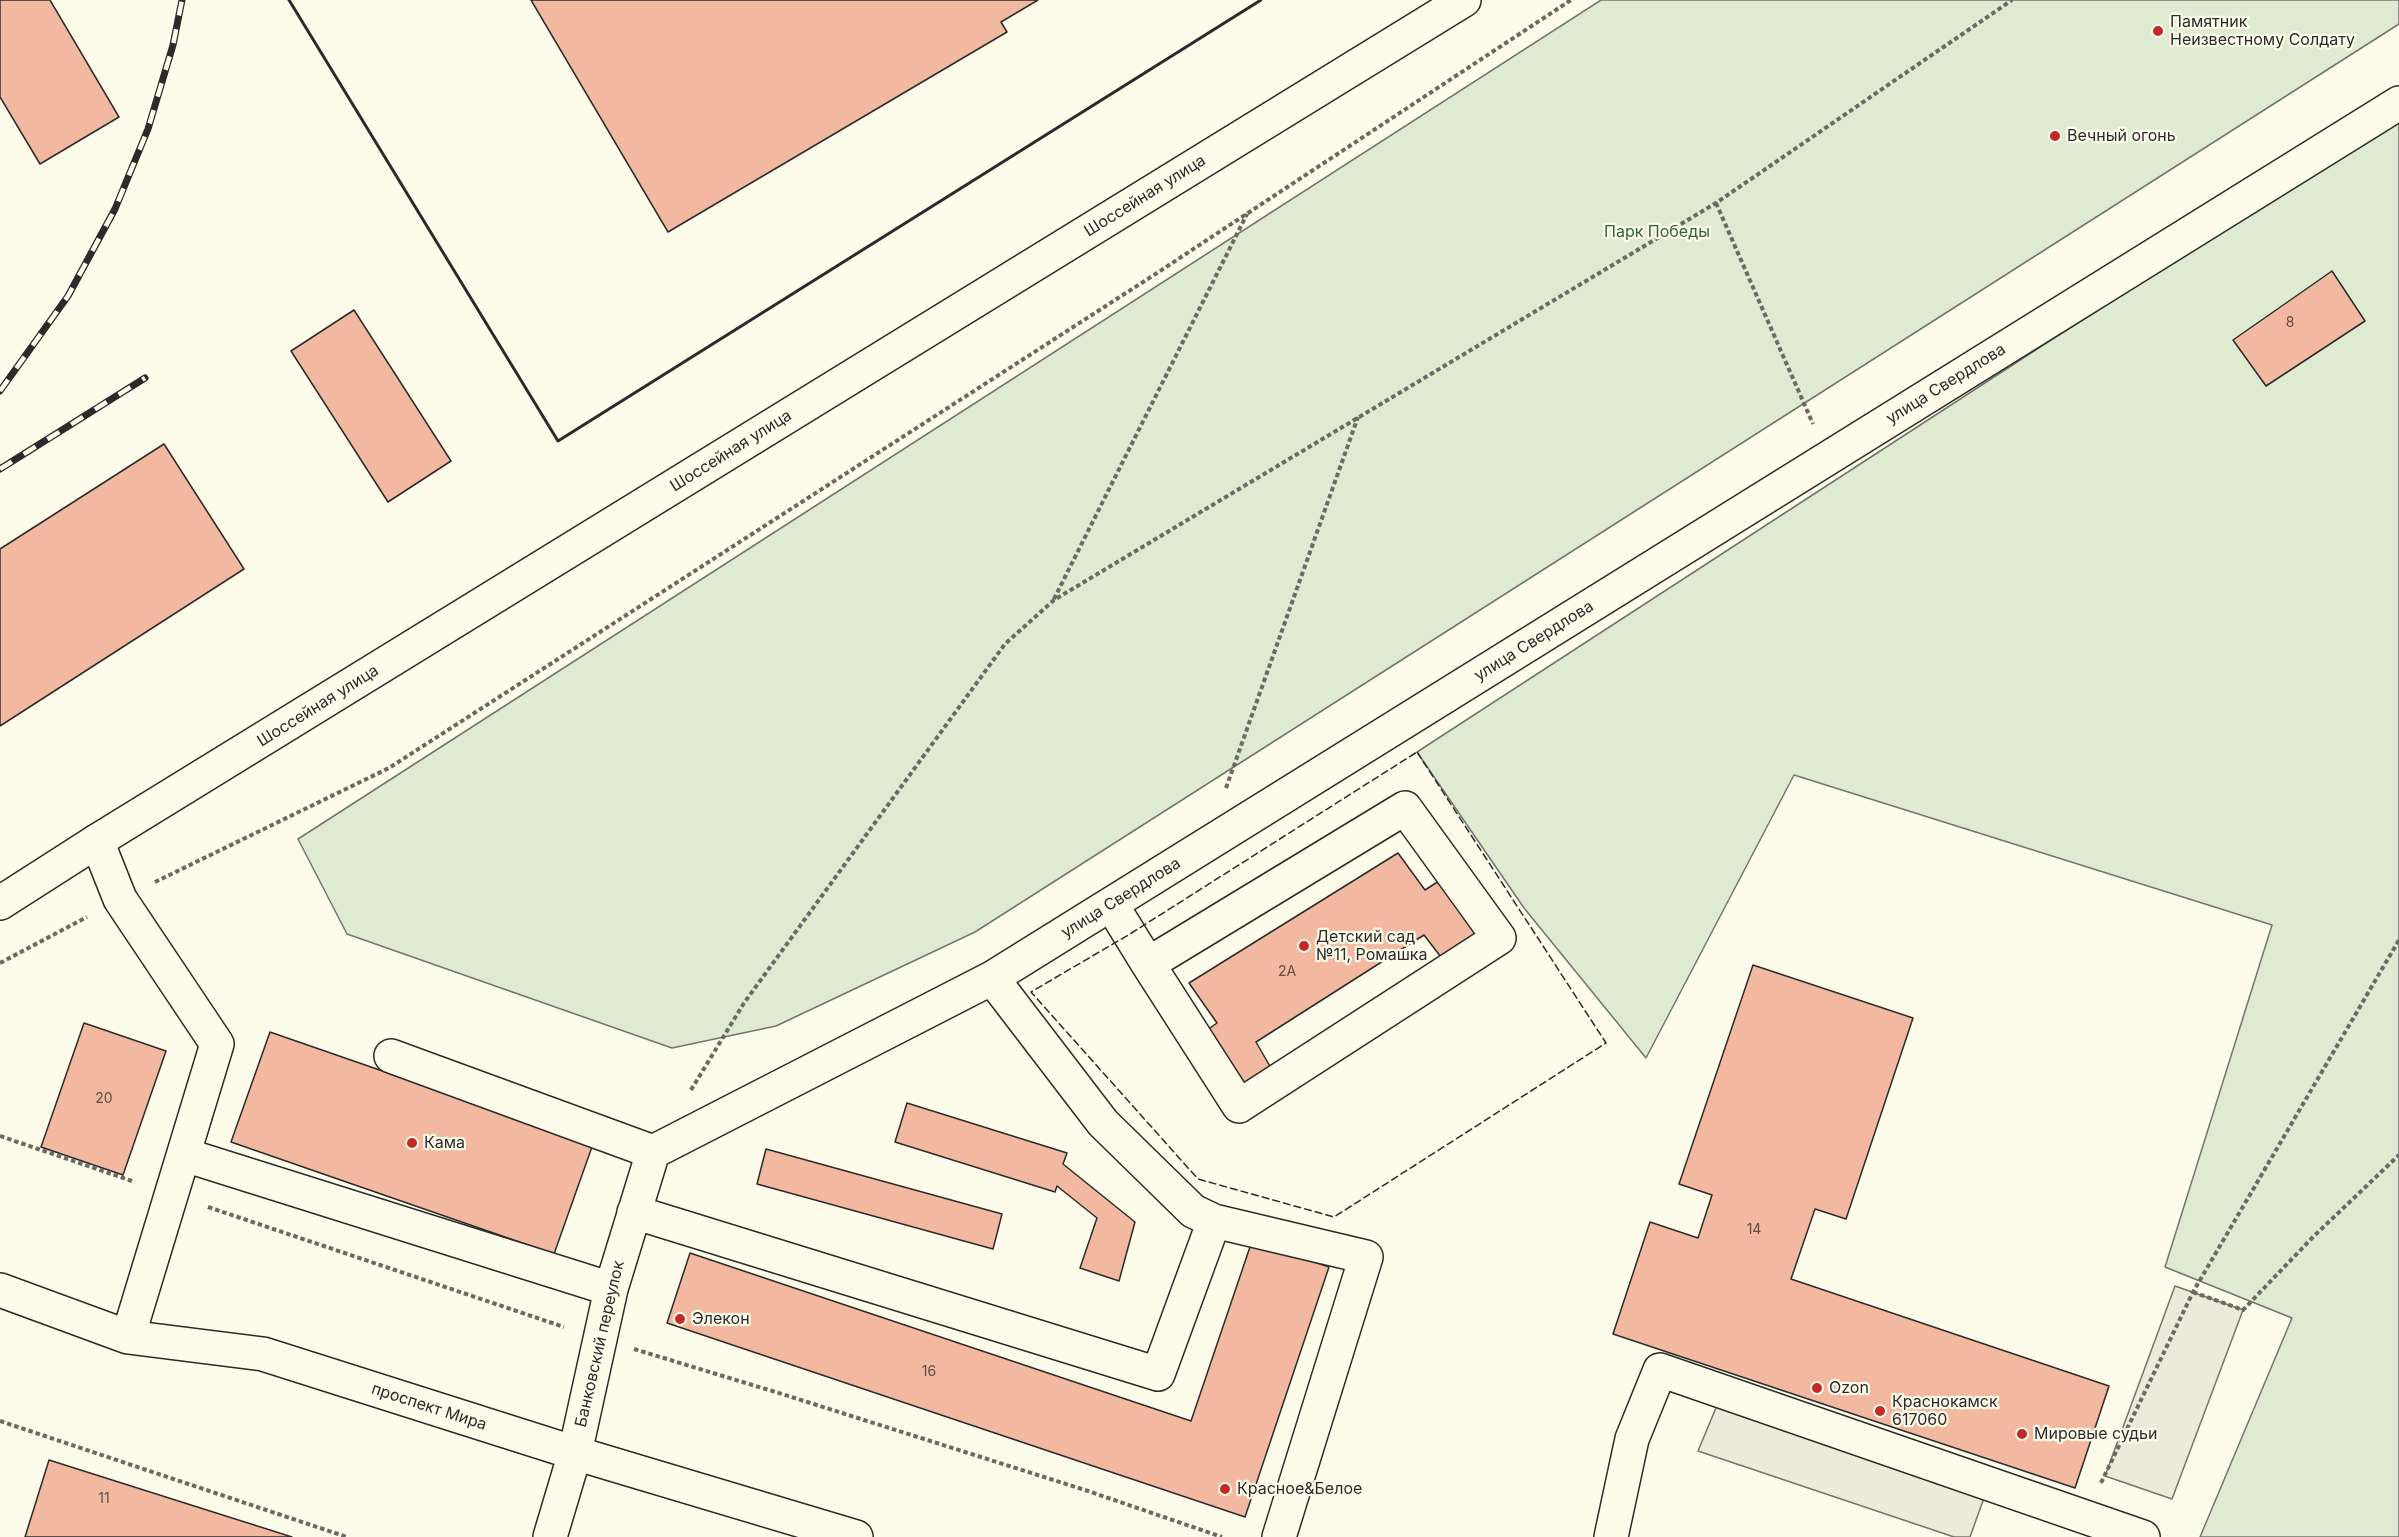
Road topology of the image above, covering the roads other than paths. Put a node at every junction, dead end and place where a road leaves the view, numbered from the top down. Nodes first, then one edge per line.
1 (1464, 0) edge
2 (2399, 103) edge
3 (97, 842) junction
4 (0, 903) edge
5 (1112, 904) junction
6 (1148, 964) junction
7 (992, 978) junction
8 (391, 1056) dead end
9 (653, 1152) junction
10 (185, 1155) junction
11 (634, 1212) junction
12 (1214, 1221) junction
13 (611, 1289) junction
14 (0, 1290) edge
15 (128, 1336) junction
16 (575, 1453) junction
17 (550, 1537) edge
18 (856, 1537) edge
19 (1279, 1537) edge
20 (1611, 1537) edge
21 (2143, 1537) edge

1 - 3 street, Шоссейная улица
2 - 5 street, улица Свердлова
3 - 4 street, Шоссейная улица
3 - 10 street
5 - 6 street
5 - 7 street, улица Свердлова
6 - 6 street
7 - 9 street, улица Свердлова
7 - 12 street
8 - 9 street
9 - 11 street, Банковский переулок
10 - 13 street
10 - 15 street
11 - 12 street
11 - 13 street, Банковский переулок
12 - 19 street
13 - 16 street, Банковский переулок
14 - 15 street, проспект Мира
15 - 16 street, проспект Мира
16 - 17 street, Банковский переулок
16 - 18 street, проспект Мира
20 - 21 street

